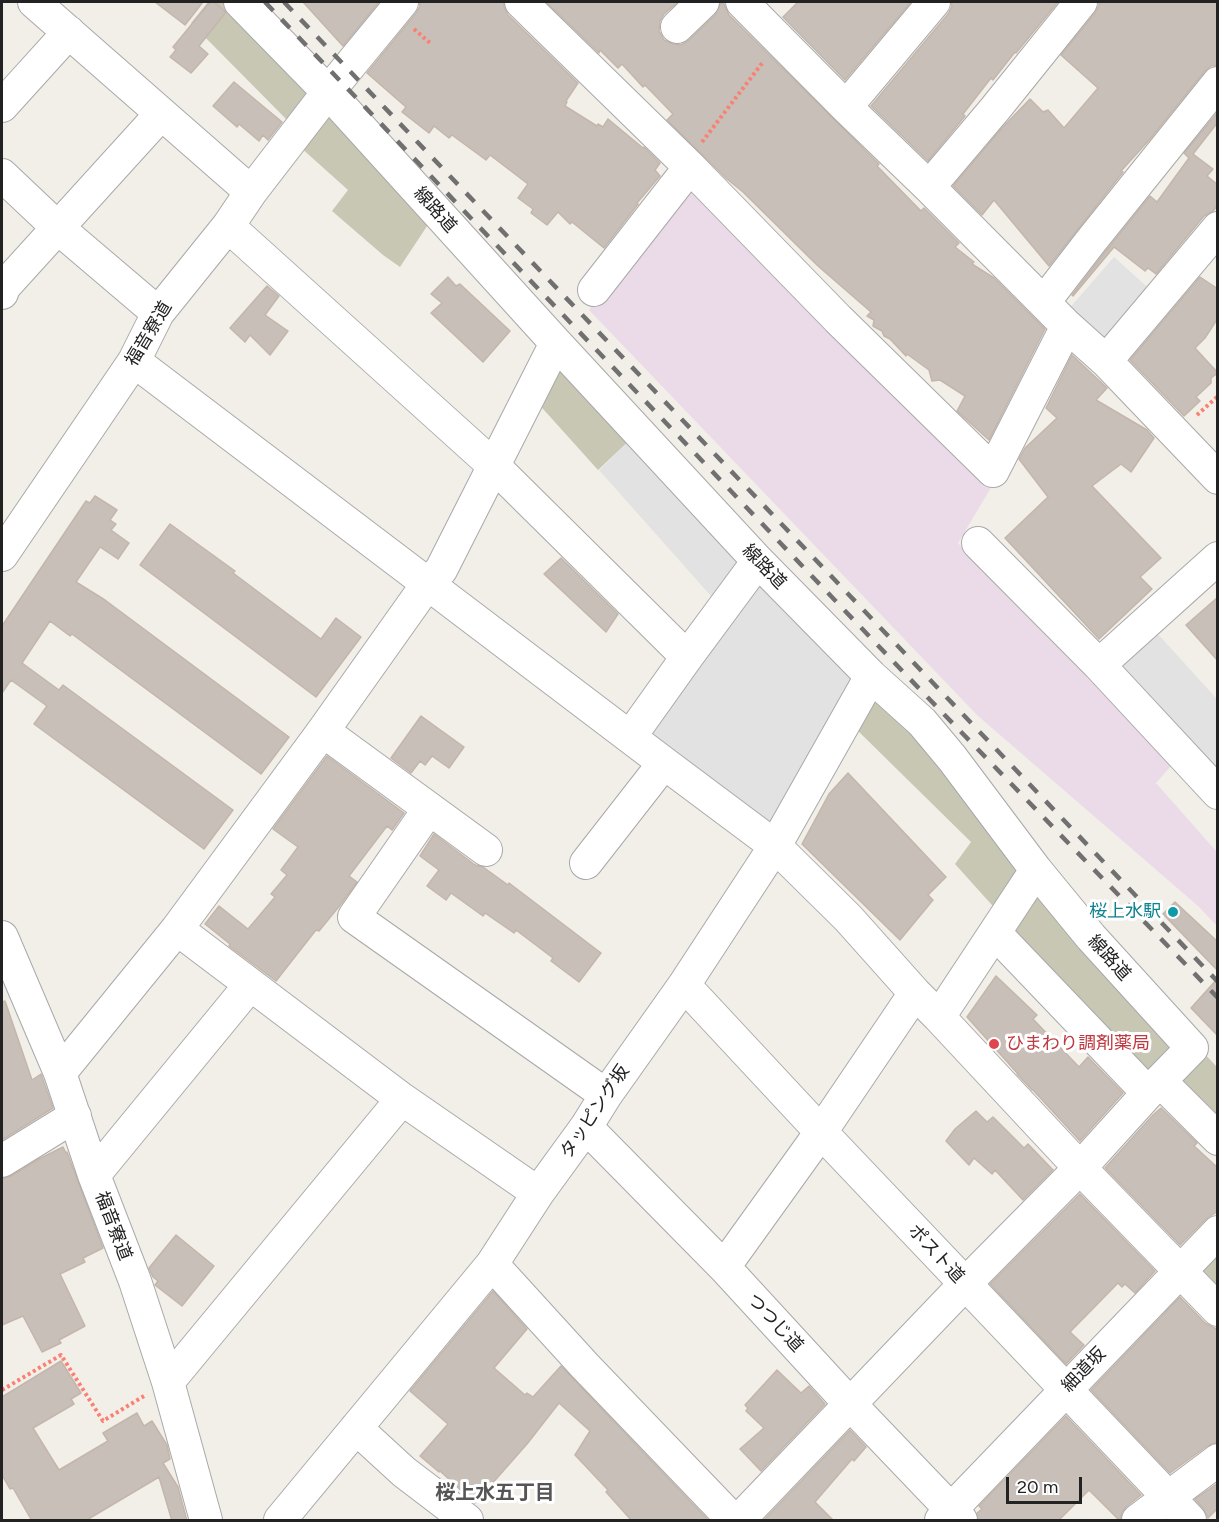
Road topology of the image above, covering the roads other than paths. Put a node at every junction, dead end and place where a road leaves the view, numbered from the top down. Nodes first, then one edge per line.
1 (240, 2) edge
2 (402, 2) edge
3 (521, 2) edge
4 (703, 2) edge
5 (742, 2) edge
6 (934, 2) edge
7 (1081, 2) edge
8 (58, 14) edge
9 (677, 27) dead end
10 (1218, 83) edge
11 (328, 92) junction
12 (2, 106) edge
13 (846, 107) junction
14 (161, 114) junction
15 (688, 165) junction
16 (2, 175) edge
17 (929, 187) junction
18 (251, 192) junction
19 (228, 226) junction
20 (58, 228) junction
21 (1218, 228) edge
22 (594, 290) dead end
23 (4, 302) edge
24 (1044, 302) junction
25 (158, 313) junction
26 (1067, 326) junction
27 (556, 343) junction
28 (1106, 361) junction
29 (134, 362) junction
30 (494, 466) junction
31 (1218, 478) edge
32 (978, 543) dead end
33 (2, 555) edge
34 (1218, 558) edge
35 (758, 561) junction
36 (428, 583) junction
37 (687, 657) junction
38 (1099, 665) junction
39 (872, 676) junction
40 (322, 731) junction
41 (630, 737) junction
42 (664, 763) junction
43 (1218, 793) edge
44 (429, 809) junction
45 (776, 846) junction
46 (486, 849) dead end
47 (586, 863) dead end
48 (1036, 870) junction
49 (177, 929) junction
50 (995, 933) junction
51 (2, 937) edge
52 (684, 985) junction
53 (250, 986) junction
54 (915, 993) junction
55 (939, 1017) junction
56 (60, 1073) junction
57 (1154, 1087) junction
58 (606, 1095) junction
59 (402, 1099) junction
60 (75, 1116) junction
61 (586, 1127) junction
62 (821, 1132) junction
63 (1218, 1139) edge
64 (2, 1161) edge
65 (1080, 1168) junction
66 (94, 1175) junction
67 (538, 1194) junction
68 (1218, 1232) edge
69 (492, 1264) junction
70 (724, 1267) junction
71 (1180, 1270) junction
72 (965, 1284) junction
73 (1218, 1310) edge
74 (168, 1382) junction
75 (1065, 1390) junction
76 (850, 1404) junction
77 (356, 1428) junction
78 (1218, 1460) edge
79 (1169, 1497) junction
80 (293, 1515) edge
81 (951, 1517) edge
82 (206, 1521) edge
83 (467, 1521) edge
84 (733, 1521) edge
85 (739, 1521) edge
86 (1138, 1521) edge
87 (1190, 1521) edge

1 - 11 street, 線路道
2 - 11 street, 福音寮道
3 - 15 street
4 - 9 street
5 - 13 street
6 - 13 street
7 - 17 street
8 - 12 street
8 - 14 street
10 - 24 street
11 - 18 street, 福音寮道
11 - 27 street, 線路道
13 - 17 street
14 - 18 street
14 - 20 street
15 - 22 street
15 - 26 street
16 - 20 street
17 - 24 street
18 - 19 street, 福音寮道
19 - 25 street, 福音寮道
19 - 30 street
20 - 23 street
20 - 25 street
21 - 28 street
24 - 26 street
25 - 29 street, 福音寮道
26 - 28 street
27 - 30 street
27 - 35 street, 線路道
28 - 31 street
29 - 33 street, 福音寮道
29 - 36 street
30 - 36 street
30 - 37 street
32 - 38 street
34 - 38 street
35 - 37 street
35 - 39 street, 線路道
36 - 40 street
36 - 41 street
37 - 41 street
38 - 43 street
39 - 45 street, タッピング坂
39 - 48 street, 線路道
40 - 44 street
40 - 49 street
41 - 42 street
42 - 45 street
42 - 47 street
44 - 46 street
44 - 58 street
45 - 52 street, タッピング坂
45 - 54 street
48 - 50 street
48 - 57 street, 線路道
49 - 53 street
49 - 56 street
50 - 55 street
50 - 57 street
51 - 56 street, 福音寮道
52 - 58 street, タッピング坂
52 - 62 street, ポスト道
53 - 59 street
53 - 66 street
54 - 55 street
54 - 62 street
55 - 65 street
56 - 60 street, 福音寮道
57 - 63 street
57 - 65 street
58 - 61 street, タッピング坂
59 - 67 street
59 - 74 street
60 - 64 street
60 - 66 street, 福音寮道
61 - 67 street, タッピング坂
61 - 70 street, つつじ道
62 - 70 street
62 - 72 street, ポスト道
65 - 71 street
65 - 72 street
66 - 74 street, 福音寮道
67 - 69 street, タッピング坂
68 - 71 street, 細道坂
69 - 77 street, タッピング坂
69 - 84 street
70 - 76 street, つつじ道
71 - 73 street
71 - 75 street, 細道坂
72 - 75 street, ポスト道
72 - 76 street
74 - 82 street, 福音寮道
75 - 79 street, ポスト道
75 - 81 street, 細道坂
76 - 81 street, つつじ道
76 - 85 street
77 - 80 street, タッピング坂
77 - 83 street
78 - 79 street
79 - 86 street
79 - 87 street, ポスト道

